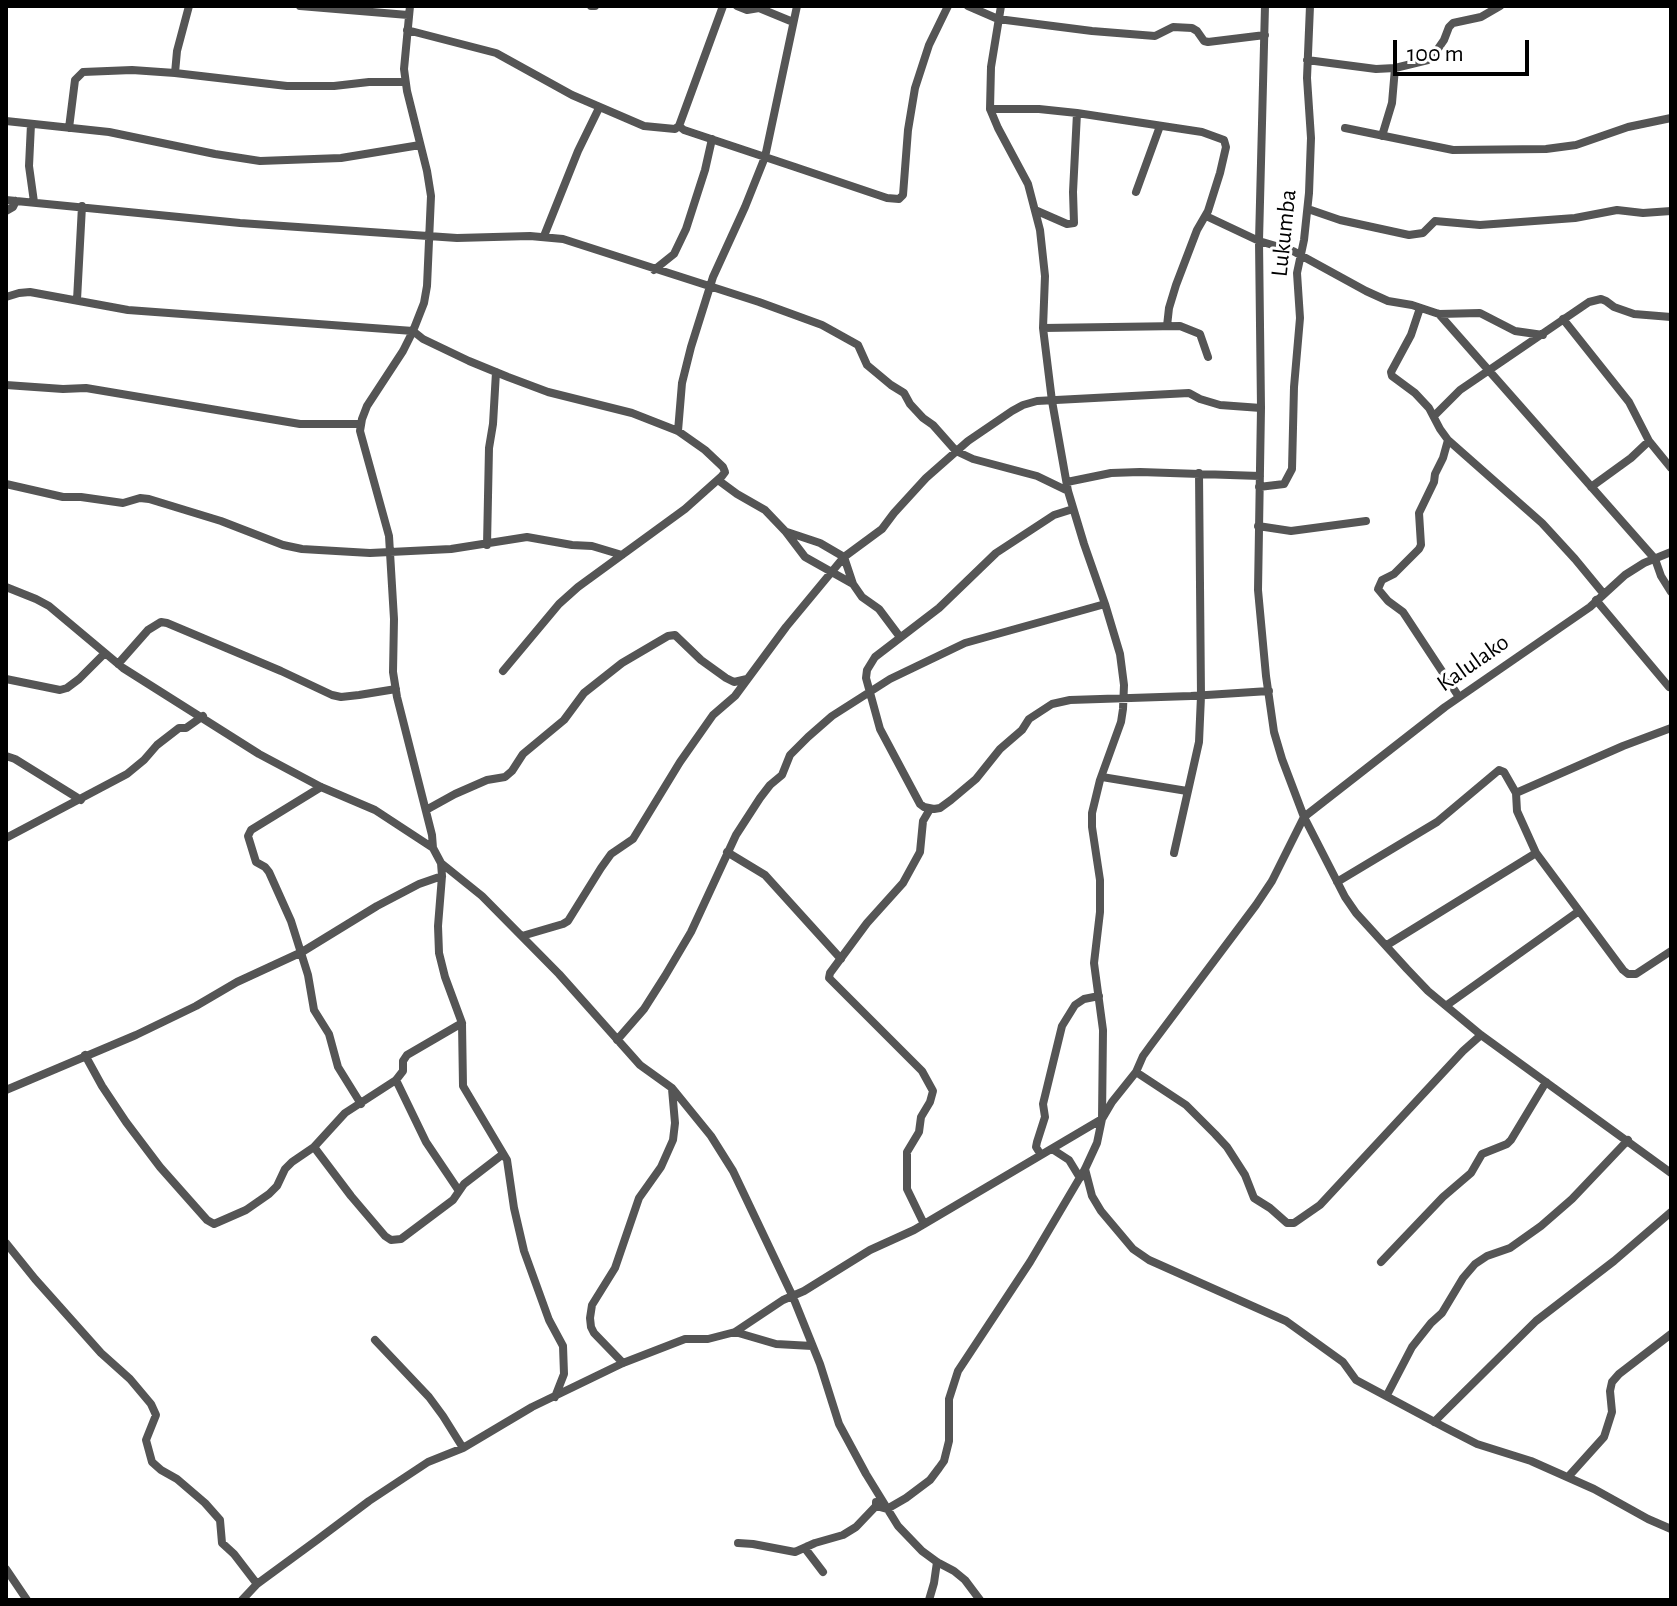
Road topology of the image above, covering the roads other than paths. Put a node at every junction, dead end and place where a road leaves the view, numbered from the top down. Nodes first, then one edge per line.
1 (189, 6) edge
2 (300, 6) edge
3 (723, 6) edge
4 (737, 6) edge
5 (797, 6) edge
6 (948, 6) edge
7 (968, 6) edge
8 (1001, 6) edge
9 (1265, 6) edge
10 (1310, 6) edge
11 (1500, 6) edge
12 (409, 10) edge
13 (998, 19) junction
14 (793, 22) junction
15 (407, 30) junction
16 (1265, 35) junction
17 (1307, 60) junction
18 (1395, 68) junction
19 (175, 73) junction
20 (405, 82) junction
21 (599, 108) junction
22 (990, 109) junction
23 (1077, 113) junction
24 (1671, 118) edge
25 (6, 121) edge
26 (31, 124) junction
27 (679, 126) junction
28 (1160, 126) junction
29 (69, 128) junction
30 (1345, 128) dead end
31 (1382, 136) junction
32 (712, 139) junction
33 (420, 145) junction
34 (765, 157) junction
35 (1136, 192) dead end
36 (6, 200) edge
37 (16, 201) junction
38 (34, 202) junction
39 (82, 206) junction
40 (1308, 209) junction
41 (1035, 210) junction
42 (6, 211) edge
43 (1671, 211) edge
44 (1206, 216) junction
45 (430, 236) junction
46 (544, 236) junction
47 (1259, 241) junction
48 (1300, 255) junction
49 (654, 270) junction
50 (709, 287) junction
51 (6, 297) edge
52 (77, 300) junction
53 (1420, 308) junction
54 (1439, 314) junction
55 (1671, 317) edge
56 (1563, 319) junction
57 (1167, 326) junction
58 (1043, 328) junction
59 (413, 331) junction
60 (1543, 335) junction
61 (1208, 357) dead end
62 (496, 372) junction
63 (1490, 372) junction
64 (6, 385) edge
65 (1052, 401) junction
66 (1261, 408) junction
67 (1434, 416) junction
68 (360, 424) junction
69 (678, 431) junction
70 (1448, 440) junction
71 (1649, 441) junction
72 (956, 451) junction
73 (1671, 468) edge
74 (1199, 473) junction
75 (1260, 476) junction
76 (718, 480) junction
77 (6, 484) edge
78 (1068, 487) junction
79 (1259, 487) junction
80 (1591, 487) junction
81 (1073, 509) junction
82 (1366, 521) dead end
83 (1258, 526) junction
84 (786, 532) junction
85 (487, 545) junction
86 (390, 552) junction
87 (1671, 552) edge
88 (622, 555) junction
89 (844, 557) junction
90 (1655, 559) junction
91 (831, 572) junction
92 (853, 584) junction
93 (6, 587) edge
94 (1671, 592) edge
95 (1600, 597) junction
96 (1105, 604) junction
97 (900, 637) junction
98 (105, 653) junction
99 (118, 664) junction
100 (503, 671) dead end
101 (6, 679) edge
102 (747, 679) junction
103 (396, 689) junction
104 (1670, 689) edge
105 (870, 690) junction
106 (1269, 691) junction
107 (1201, 696) junction
108 (1459, 697) junction
109 (1124, 698) junction
110 (203, 716) junction
111 (1671, 728) edge
112 (6, 756) edge
113 (1102, 777) junction
114 (321, 787) junction
115 (1187, 791) junction
116 (1516, 793) junction
117 (81, 800) junction
118 (930, 809) junction
119 (426, 810) junction
120 (1304, 817) junction
121 (6, 838) edge
122 (433, 848) junction
123 (727, 852) junction
124 (1174, 853) dead end
125 (1536, 853) junction
126 (441, 863) junction
127 (442, 876) junction
128 (1337, 882) junction
129 (1579, 911) junction
130 (522, 936) junction
131 (1387, 945) junction
132 (1671, 951) edge
133 (302, 952) junction
134 (841, 959) junction
135 (1099, 996) junction
136 (1447, 1005) junction
137 (462, 1023) junction
138 (1481, 1035) junction
139 (617, 1040) junction
140 (85, 1055) junction
141 (1136, 1072) junction
142 (396, 1080) junction
143 (1546, 1082) junction
144 (672, 1088) junction
145 (6, 1090) edge
146 (361, 1104) junction
147 (1102, 1119) junction
148 (1628, 1140) junction
149 (314, 1147) junction
150 (1052, 1149) junction
151 (503, 1154) junction
152 (1041, 1155) junction
153 (1671, 1173) edge
154 (1082, 1174) junction
155 (459, 1191) junction
156 (1671, 1212) edge
157 (924, 1224) junction
158 (6, 1243) edge
159 (1381, 1262) dead end
160 (793, 1297) junction
161 (735, 1332) junction
162 (1671, 1334) edge
163 (375, 1340) dead end
164 (812, 1346) junction
165 (623, 1363) junction
166 (1387, 1395) junction
167 (555, 1397) junction
168 (1434, 1422) junction
169 (463, 1448) junction
170 (1568, 1477) junction
171 (877, 1493) junction
172 (876, 1506) junction
173 (887, 1509) junction
174 (1670, 1527) edge
175 (738, 1543) dead end
176 (805, 1549) junction
177 (937, 1562) junction
178 (6, 1569) edge
179 (823, 1572) dead end
180 (257, 1584) junction
181 (27, 1600) edge
182 (242, 1600) edge
183 (929, 1600) edge
184 (980, 1600) edge

1 - 19 street
2 - 12 street
3 - 27 street
4 - 14 street
5 - 14 street
6 - 34 street
7 - 13 street
8 - 13 street
9 - 16 street
10 - 17 street, Lukumba
11 - 18 street
12 - 15 street
13 - 16 street
13 - 22 street
14 - 34 street
15 - 20 street
15 - 21 street
16 - 47 street
17 - 18 street
17 - 40 street, Lukumba
18 - 31 street
19 - 20 street
19 - 29 street
20 - 33 street
21 - 27 street
21 - 46 street
22 - 23 street
22 - 41 street
23 - 28 street
23 - 41 street
24 - 31 street
25 - 26 street
26 - 29 street
26 - 38 street
27 - 32 street
28 - 35 street
28 - 44 street
29 - 33 street
30 - 31 street
32 - 34 street
32 - 49 street
33 - 45 street
34 - 50 street
36 - 37 street
37 - 38 street
37 - 42 street
38 - 39 street
39 - 45 street
39 - 52 street
40 - 43 street
40 - 48 street, Lukumba
41 - 58 street
44 - 47 street
44 - 57 street
45 - 46 street
45 - 59 street
46 - 49 street
47 - 48 street
47 - 66 street
48 - 53 street
48 - 79 street, Lukumba
49 - 50 street
50 - 69 street
50 - 72 street
51 - 52 street
52 - 59 street
53 - 54 street
53 - 67 street
54 - 60 street
54 - 63 street
55 - 56 street
56 - 60 street
56 - 71 street
57 - 58 street
57 - 61 street
58 - 65 street
59 - 62 street
59 - 68 street
60 - 63 street
62 - 69 street
62 - 85 street
63 - 67 street
63 - 80 street
64 - 68 street
65 - 66 street
65 - 72 street
65 - 78 street
66 - 75 street
67 - 70 street
68 - 86 street
69 - 76 street
70 - 95 street
70 - 108 street
71 - 73 street
71 - 80 street
72 - 78 street
72 - 89 street
74 - 75 street
74 - 78 street
74 - 107 street
75 - 79 street
76 - 84 street
76 - 88 street
77 - 86 street
78 - 81 street
79 - 83 street
80 - 90 street
81 - 96 street
81 - 97 street
82 - 83 street
83 - 106 street
84 - 89 street
84 - 91 street
85 - 86 street
85 - 88 street
86 - 103 street
87 - 90 street, Kalulako
88 - 100 street
89 - 91 street
89 - 92 street
90 - 94 street
90 - 95 street, Kalulako
91 - 92 street
91 - 102 street
92 - 97 street
93 - 98 street
95 - 104 street
95 - 108 street, Kalulako
96 - 105 street
96 - 109 street
97 - 105 street
98 - 99 street
98 - 101 street
99 - 103 street
99 - 110 street
102 - 119 street
102 - 130 street
103 - 119 street
105 - 118 street
105 - 123 street
106 - 107 street
106 - 120 street
107 - 109 street
107 - 115 street
108 - 120 street, Kalulako
109 - 113 street
109 - 118 street
110 - 114 street
110 - 117 street
111 - 116 street
112 - 117 street
113 - 115 street
113 - 135 street
114 - 122 street
114 - 133 street
115 - 124 street
116 - 125 street
116 - 128 street
117 - 121 street
118 - 134 street
119 - 122 street
120 - 128 street
120 - 141 street
122 - 126 street
123 - 134 street
123 - 139 street
125 - 129 street
125 - 131 street
126 - 127 street
126 - 130 street
127 - 133 street
127 - 137 street
128 - 131 street
129 - 132 street
129 - 136 street
130 - 139 street
131 - 136 street
133 - 140 street
133 - 146 street
134 - 157 street
135 - 147 street
135 - 152 street
136 - 138 street
137 - 142 street
137 - 151 street
138 - 141 street
138 - 143 street
139 - 144 street
140 - 145 street
140 - 149 street
141 - 147 street
142 - 146 street
142 - 155 street
143 - 148 street
143 - 159 street
144 - 160 street
144 - 165 street
146 - 149 street
147 - 150 street
147 - 154 street
148 - 153 street
148 - 166 street
149 - 155 street
150 - 152 street
150 - 154 street
151 - 155 street
151 - 167 street
152 - 157 street
154 - 166 street
154 - 173 street
156 - 168 street
157 - 160 street
158 - 180 street
160 - 161 street
160 - 164 street
161 - 164 street
161 - 165 street
162 - 170 street
163 - 169 street
164 - 171 street
165 - 167 street
166 - 168 street
167 - 169 street
168 - 170 street
169 - 180 street
170 - 174 street
171 - 172 street
171 - 173 street
172 - 173 street
172 - 176 street
173 - 177 street
175 - 176 street
176 - 179 street
177 - 183 street
177 - 184 street
178 - 181 street
180 - 182 street

